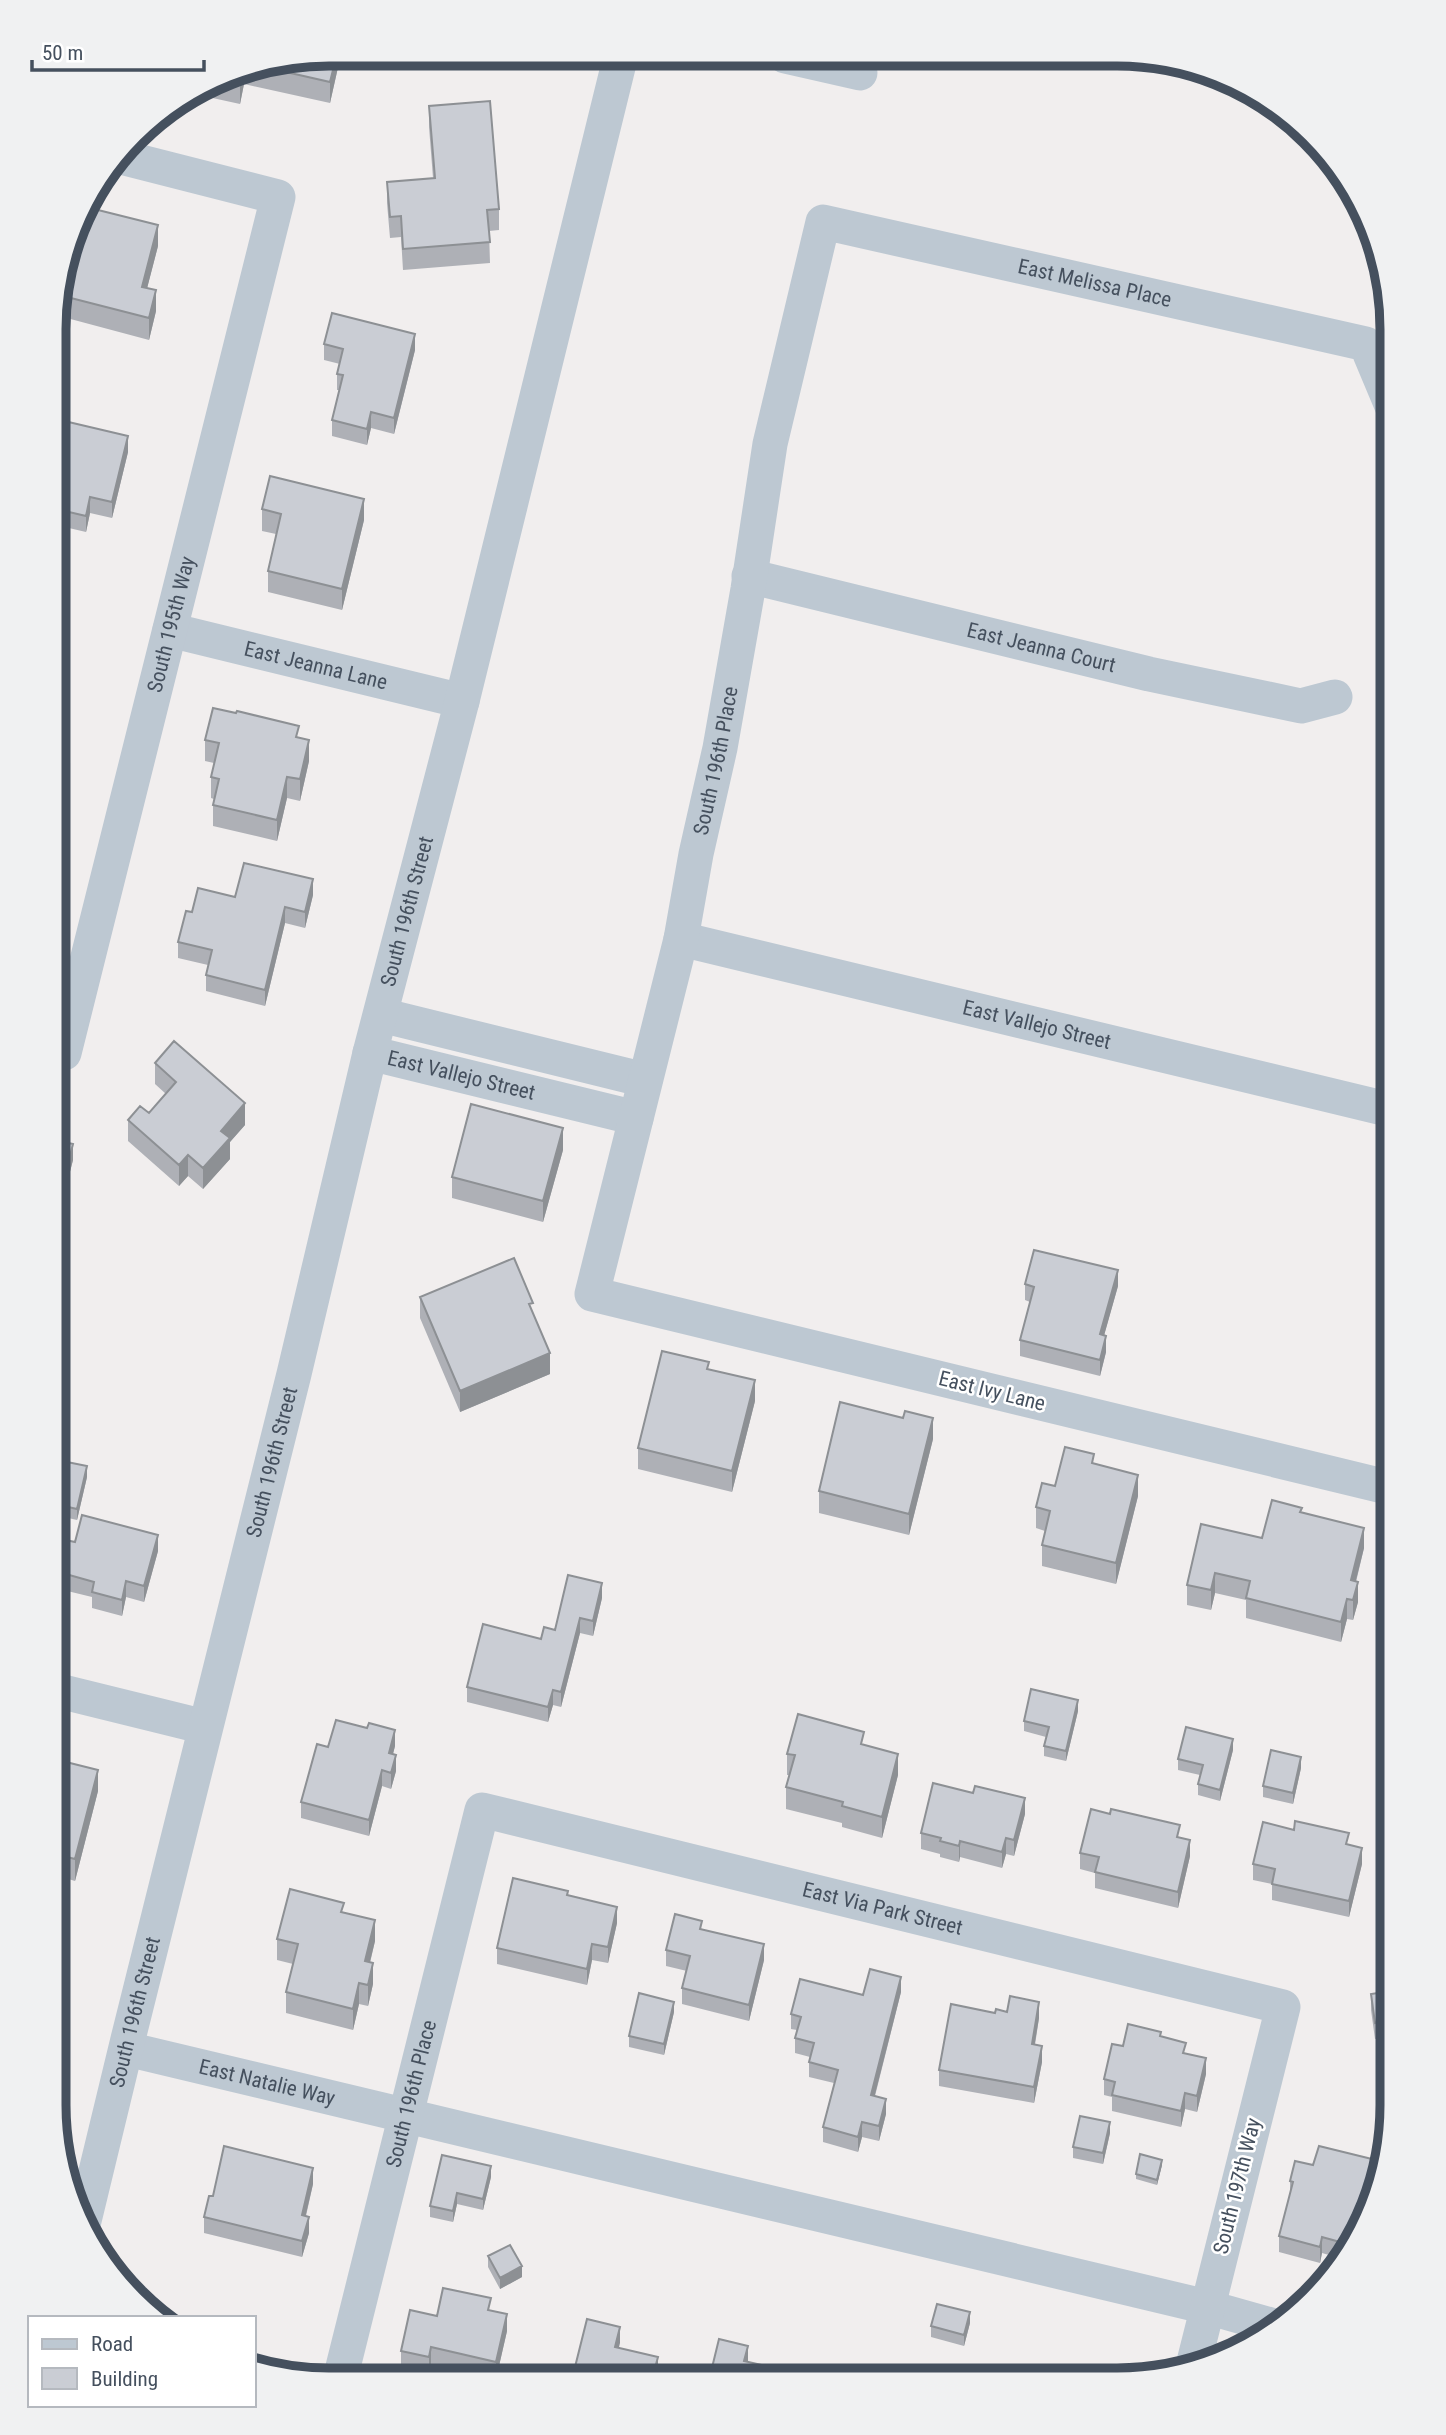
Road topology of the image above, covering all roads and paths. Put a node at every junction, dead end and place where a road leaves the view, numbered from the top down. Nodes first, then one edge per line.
1 (618, 66) edge
2 (829, 66) edge
3 (860, 73) dead end
4 (129, 159) edge
5 (823, 222) joint
6 (1380, 377) edge
7 (749, 576) junction
8 (170, 630) junction
9 (1335, 697) dead end
10 (462, 701) junction
11 (681, 939) junction
12 (381, 1015) junction
13 (66, 1029) edge
14 (370, 1054) junction
15 (567, 1061) junction
16 (645, 1080) junction
17 (557, 1099) junction
18 (1380, 1107) edge
19 (636, 1118) junction
20 (592, 1294) joint
21 (1380, 1485) edge
22 (66, 1693) edge
23 (205, 1727) junction
24 (482, 1810) joint
25 (1283, 2007) joint
26 (127, 2049) junction
27 (405, 2116) junction
28 (87, 2208) edge
29 (1207, 2307) junction
30 (1264, 2323) edge
31 (1195, 2357) edge
32 (343, 2368) edge

1 - 10 street, South 196th Street
2 - 3 street
4 - 8 street, South 195th Way
5 - 6 street, East Melissa Place
5 - 7 street, South 196th Place
7 - 9 street, East Jeanna Court
7 - 11 street, South 196th Place
8 - 10 street, East Jeanna Lane
8 - 13 street, South 195th Way
10 - 12 street, South 196th Street
11 - 16 street, South 196th Place
11 - 18 street, East Vallejo Street
12 - 14 street, South 196th Street
12 - 15 street, East Vallejo Street
14 - 17 street, East Vallejo Street
14 - 23 street, South 196th Street
15 - 16 street, East Vallejo Street
15 - 17 street
16 - 19 street, South 196th Place
17 - 19 street, East Vallejo Street
19 - 20 street, South 196th Place
20 - 21 street, East Ivy Lane
22 - 23 street
23 - 26 street, South 196th Street
24 - 25 street, East Via Park Street
24 - 27 street, South 196th Place
25 - 29 street, South 197th Way
26 - 27 street, East Natalie Way
26 - 28 street, South 196th Street
27 - 29 street, East Natalie Way
27 - 32 street, South 196th Place
29 - 30 street
29 - 31 street, South 197th Way

